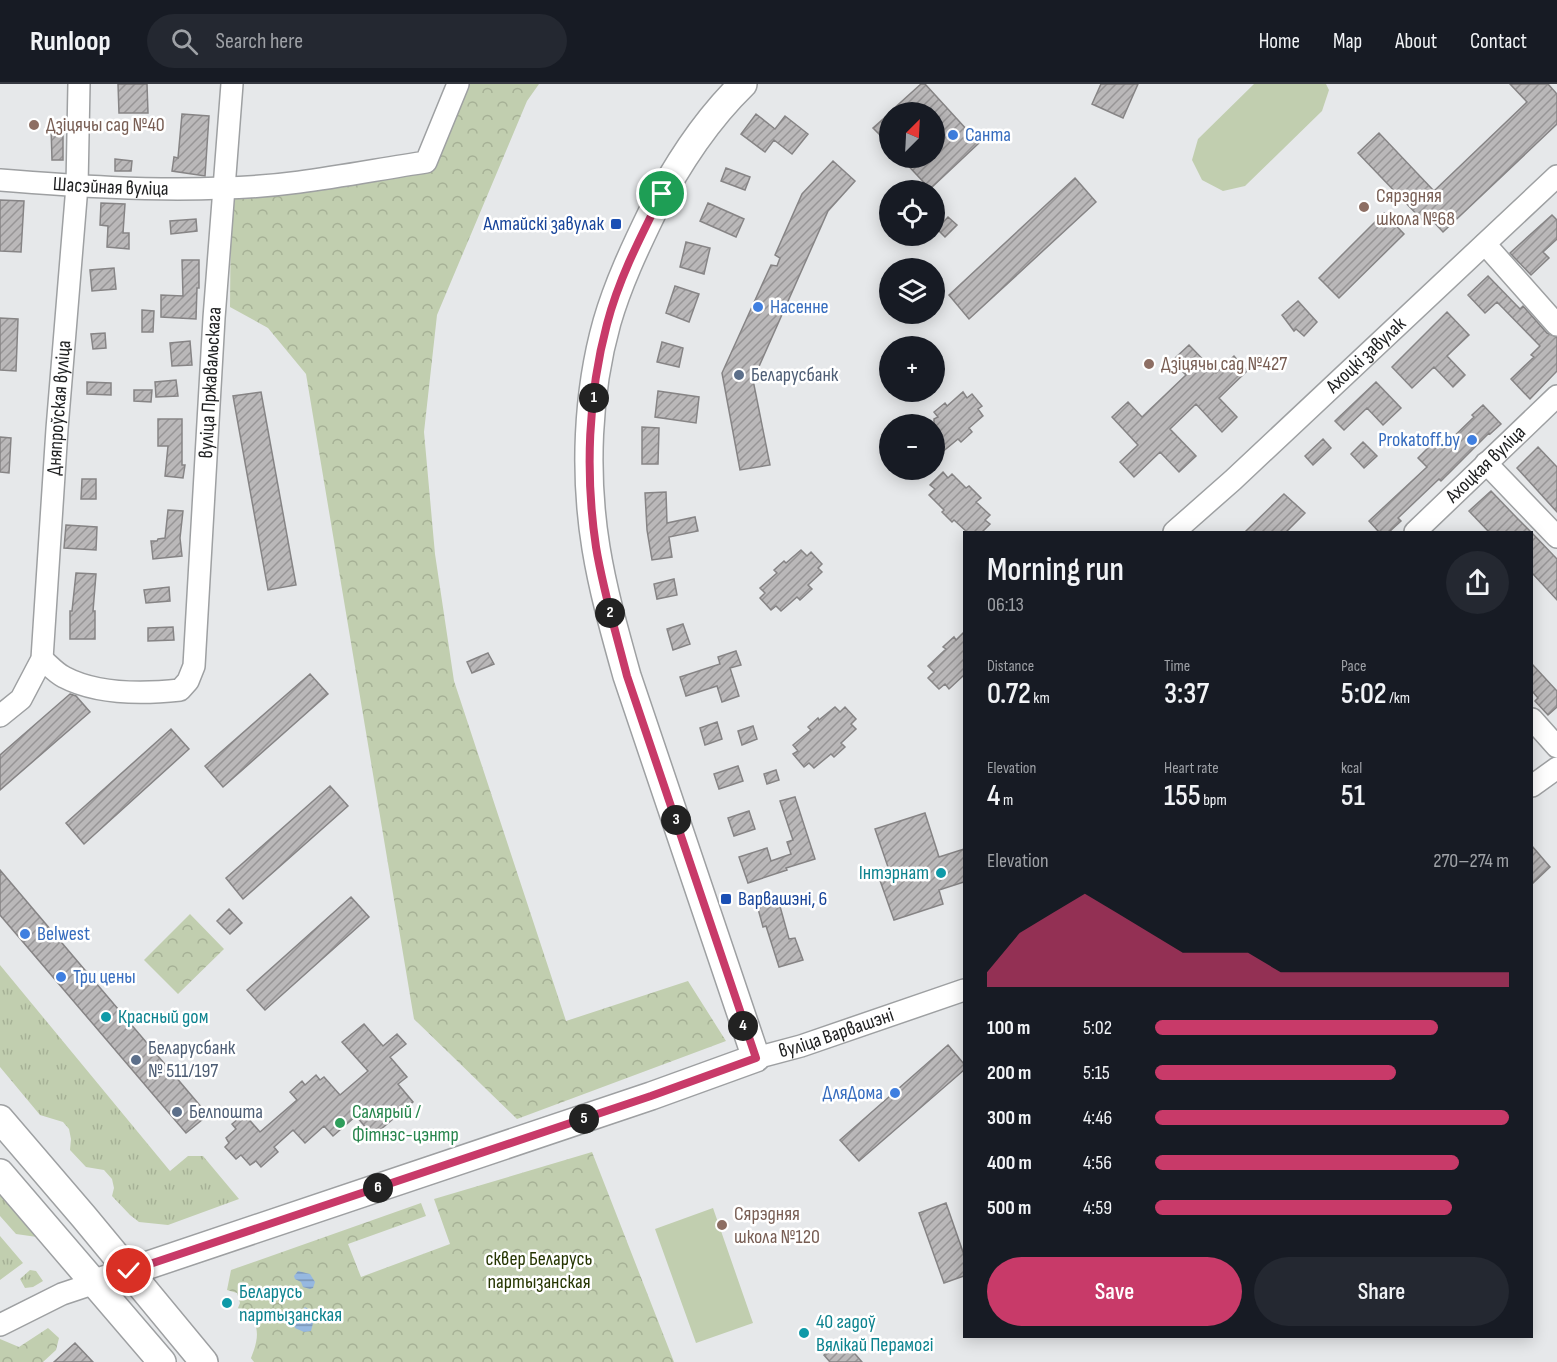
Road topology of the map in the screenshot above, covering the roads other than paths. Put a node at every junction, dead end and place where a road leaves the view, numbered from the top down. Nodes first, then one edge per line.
1 (79, 84) edge
2 (232, 84) edge
3 (458, 84) edge
4 (744, 84) edge
5 (1557, 176) edge
6 (0, 180) edge
7 (77, 186) junction
8 (223, 188) junction
9 (1485, 244) junction
10 (1557, 325) edge
11 (1557, 396) edge
12 (1486, 463) junction
13 (1175, 531) edge
14 (1416, 531) edge
15 (1557, 537) edge
16 (42, 659) junction
17 (0, 716) edge
18 (1533, 720) edge
19 (1557, 747) edge
20 (1557, 768) edge
21 (1533, 785) edge
22 (963, 990) edge
23 (756, 1058) junction
24 (0, 1119) edge
25 (0, 1173) edge
26 (129, 1271) junction
27 (95, 1283) junction
28 (0, 1325) edge
29 (162, 1362) edge
30 (204, 1362) edge

1 - 7 street, Дняпроўская вуліца
2 - 8 street, вуліца Пржавальскага
3 - 8 street, Шасэйная вуліца
4 - 23 main road
5 - 9 street, Ахоцкі завулак
6 - 7 street, Шасэйная вуліца
7 - 8 street, Шасэйная вуліца
7 - 16 street, Дняпроўская вуліца
8 - 16 street, вуліца Пржавальскага
9 - 10 street
9 - 13 street, Ахоцкі завулак
11 - 12 street, Ахоцкая вуліца
12 - 14 street, Ахоцкая вуліца
12 - 15 street
16 - 17 street, Дняпроўская вуліца
18 - 19 street
20 - 21 street
22 - 23 street, вуліца Варвашэні
23 - 26 main road, вуліца Варвашэні
24 - 26 main road
25 - 27 main road
26 - 27 main road, вуліца Варвашэні
26 - 30 main road
27 - 28 street
27 - 29 main road

